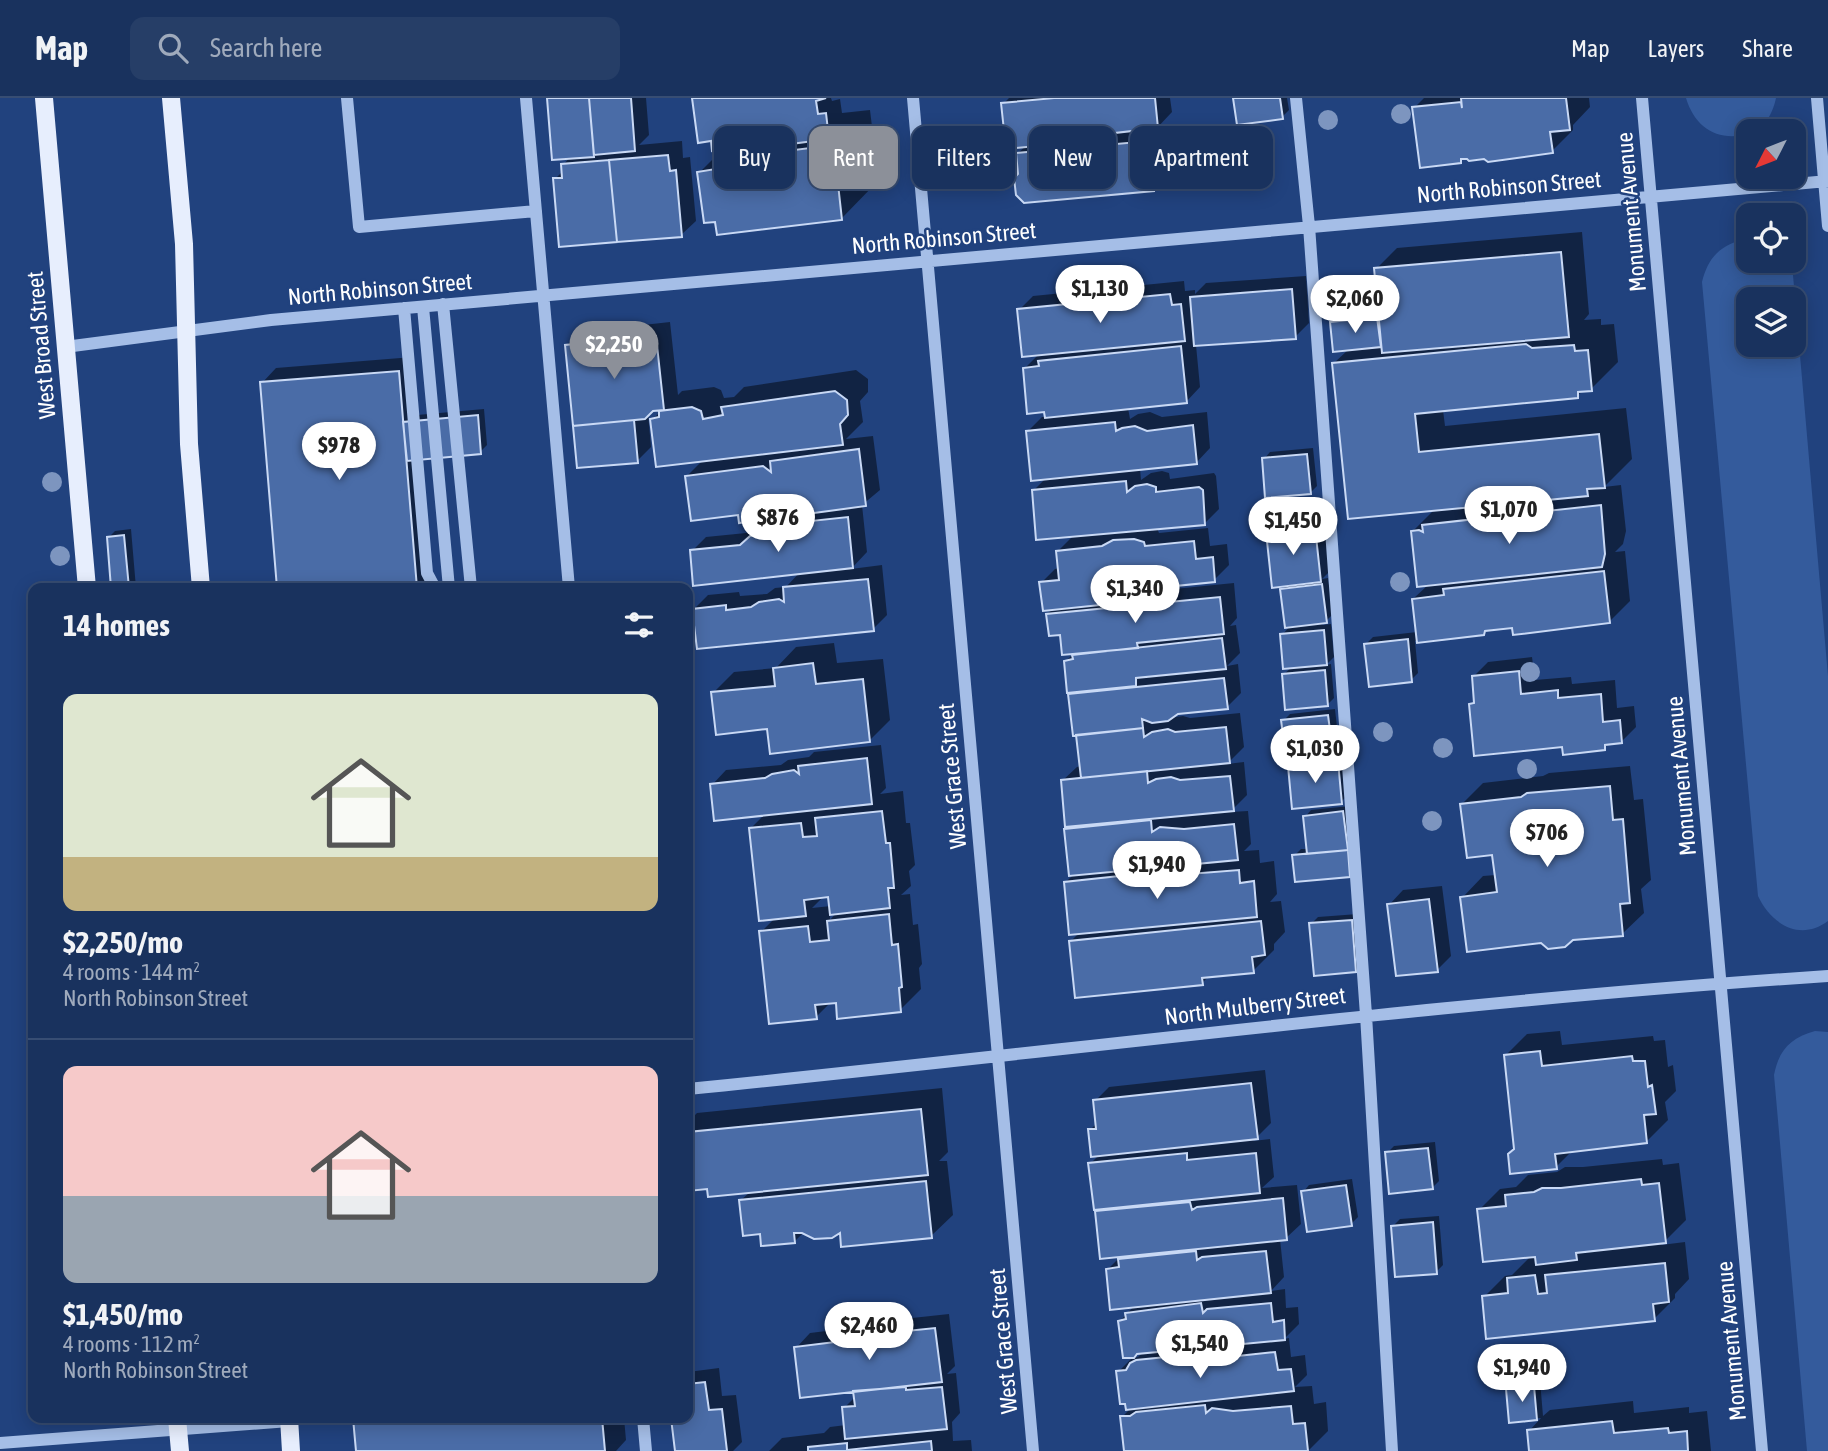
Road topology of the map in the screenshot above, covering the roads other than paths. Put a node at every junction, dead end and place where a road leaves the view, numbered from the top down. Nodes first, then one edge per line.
1 (44, 98) edge
2 (171, 98) edge
3 (347, 98) edge
4 (526, 98) edge
5 (913, 98) edge
6 (1296, 98) edge
7 (1642, 98) edge
8 (1817, 98) edge
9 (1826, 181) edge
10 (1651, 196) junction
11 (536, 211) junction
12 (1309, 226) junction
13 (1828, 226) edge
14 (927, 261) junction
15 (543, 295) junction
16 (443, 304) junction
17 (423, 306) junction
18 (404, 308) junction
19 (187, 330) junction
20 (65, 347) junction
21 (86, 583) edge
22 (201, 583) edge
23 (432, 583) edge
24 (449, 583) edge
25 (471, 583) edge
26 (569, 583) edge
27 (1828, 976) edge
28 (1720, 983) junction
29 (1366, 1015) junction
30 (999, 1057) junction
31 (693, 1088) edge
32 (177, 1423) edge
33 (289, 1423) edge
34 (643, 1423) edge
35 (0, 1443) edge
36 (180, 1451) edge
37 (291, 1451) edge
38 (646, 1451) edge
39 (1033, 1451) edge
40 (1392, 1451) edge
41 (1762, 1451) edge

1 - 20 main road, West Broad Street
2 - 19 main road
3 - 11 street
4 - 11 street
5 - 14 street, West Grace Street
6 - 12 street
7 - 10 street, Monument Avenue
8 - 9 street
9 - 10 street, North Robinson Street
9 - 13 street
10 - 12 street, North Robinson Street
10 - 28 street, Monument Avenue
11 - 15 street
12 - 14 street, North Robinson Street
12 - 29 street
14 - 15 street, North Robinson Street
14 - 30 street, West Grace Street
15 - 16 street, North Robinson Street
15 - 26 street
16 - 17 street, North Robinson Street
16 - 25 street
17 - 18 street, North Robinson Street
17 - 24 street
18 - 19 street, North Robinson Street
18 - 23 street
19 - 20 street, North Robinson Street
19 - 22 main road
20 - 21 main road, West Broad Street
27 - 28 street, North Mulberry Street
28 - 29 street, North Mulberry Street
28 - 41 street, Monument Avenue
29 - 30 street, North Mulberry Street
29 - 40 street
30 - 31 street, North Mulberry Street
30 - 39 street, West Grace Street
32 - 35 street
32 - 36 main road
33 - 37 main road
34 - 38 street

